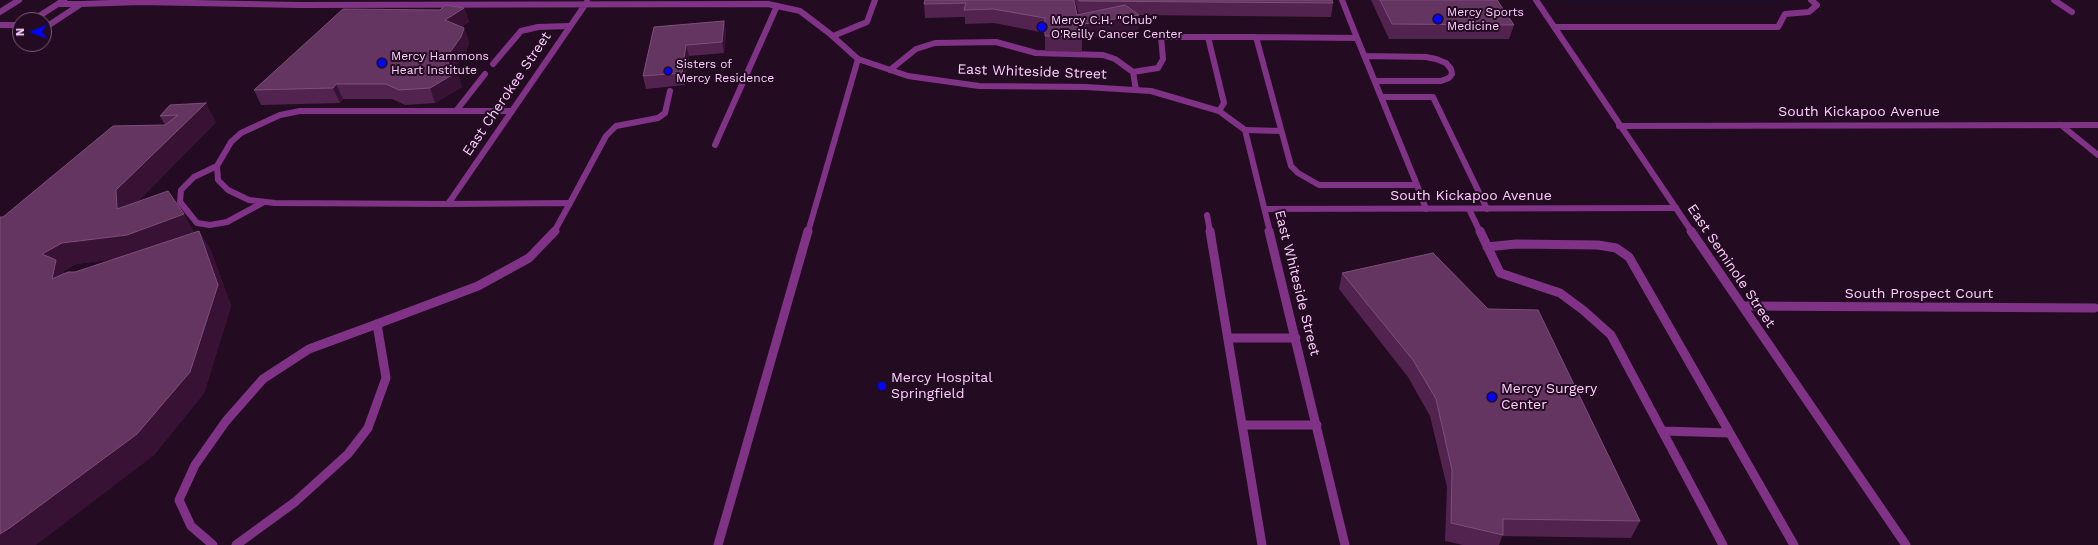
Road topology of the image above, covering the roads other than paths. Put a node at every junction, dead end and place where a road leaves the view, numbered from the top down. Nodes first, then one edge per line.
1 (19, 0) edge
2 (64, 0) edge
3 (875, 0) edge
4 (1342, 0) edge
5 (1536, 0) edge
6 (1811, 0) edge
7 (2054, 0) edge
8 (117, 2) edge
9 (533, 2) edge
10 (587, 2) edge
11 (58, 4) junction
12 (81, 4) junction
13 (777, 6) junction
14 (0, 12) edge
15 (46, 12) edge
16 (2072, 12) dead end
17 (52, 22) edge
18 (0, 25) edge
19 (12, 25) edge
20 (570, 26) junction
21 (1555, 27) junction
22 (833, 36) junction
23 (1208, 37) junction
24 (1256, 38) junction
25 (1356, 38) junction
26 (1365, 56) junction
27 (858, 59) junction
28 (493, 64) dead end
29 (890, 70) junction
30 (1133, 72) junction
31 (485, 74) dead end
32 (1374, 81) junction
33 (1136, 90) junction
34 (670, 91) dead end
35 (1381, 97) junction
36 (456, 111) junction
37 (512, 111) junction
38 (1219, 111) junction
39 (2061, 125) junction
40 (2098, 125) edge
41 (1619, 126) junction
42 (1245, 130) junction
43 (1282, 131) junction
44 (715, 145) dead end
45 (2098, 155) edge
46 (217, 166) junction
47 (1417, 185) junction
48 (264, 202) junction
49 (570, 203) junction
50 (448, 204) junction
51 (1676, 208) junction
52 (1265, 209) junction
53 (1426, 209) junction
54 (1469, 209) junction
55 (1488, 209) junction
56 (1208, 215) dead end
57 (1487, 247) junction
58 (1744, 306) junction
59 (2095, 308) dead end
60 (377, 324) junction
61 (1228, 338) junction
62 (1296, 338) junction
63 (1242, 425) junction
64 (1317, 425) junction
65 (1662, 431) junction
66 (1730, 433) junction
67 (213, 545) edge
68 (236, 545) edge
69 (718, 545) edge
70 (1262, 545) edge
71 (1345, 545) edge
72 (1723, 545) edge
73 (1794, 545) edge
74 (1906, 545) edge

1 - 14 street
2 - 11 street
3 - 22 street
4 - 25 street
5 - 21 street, East Seminole Street
6 - 21 street
7 - 16 street
8 - 9 street, East Whiteside Street
8 - 12 street, East Whiteside Street
9 - 10 street, East Whiteside Street
10 - 13 street, East Whiteside Street
10 - 20 street, East Cherokee Street
11 - 12 street, East Whiteside Street
11 - 15 street
12 - 17 street
13 - 22 street, East Whiteside Street
13 - 44 street
18 - 19 street
20 - 28 street
20 - 37 street, East Cherokee Street
21 - 41 street, East Seminole Street
22 - 27 street, East Whiteside Street
23 - 24 street
23 - 30 street
23 - 38 street
24 - 25 street
24 - 43 street
25 - 26 street
26 - 32 street
26 - 32 street
27 - 29 street, East Whiteside Street
27 - 69 street
29 - 30 street
29 - 33 street, East Whiteside Street
30 - 33 street
31 - 36 street
32 - 35 street
33 - 38 street, East Whiteside Street
34 - 49 street
35 - 47 street
35 - 55 street
36 - 37 street
36 - 46 street
37 - 50 street, East Cherokee Street
38 - 42 street, East Whiteside Street
39 - 40 street, South Kickapoo Avenue
39 - 41 street, South Kickapoo Avenue
39 - 45 street
41 - 51 street, East Seminole Street
42 - 43 street
42 - 52 street, East Whiteside Street
43 - 47 street
46 - 48 street
46 - 48 street
47 - 53 street
48 - 50 street
49 - 50 street
49 - 60 street
51 - 55 street, South Kickapoo Avenue
51 - 58 street, East Seminole Street
52 - 53 street, South Kickapoo Avenue
52 - 62 street, East Whiteside Street
53 - 54 street, South Kickapoo Avenue
54 - 55 street, South Kickapoo Avenue
54 - 57 street
56 - 61 street
57 - 65 street
57 - 66 street
58 - 59 street, South Prospect Court
58 - 74 street, East Seminole Street
60 - 67 street
60 - 68 street
61 - 62 street
61 - 63 street
62 - 64 street, East Whiteside Street
63 - 64 street
63 - 70 street
64 - 71 street, East Whiteside Street
65 - 66 street
65 - 72 street
66 - 73 street

